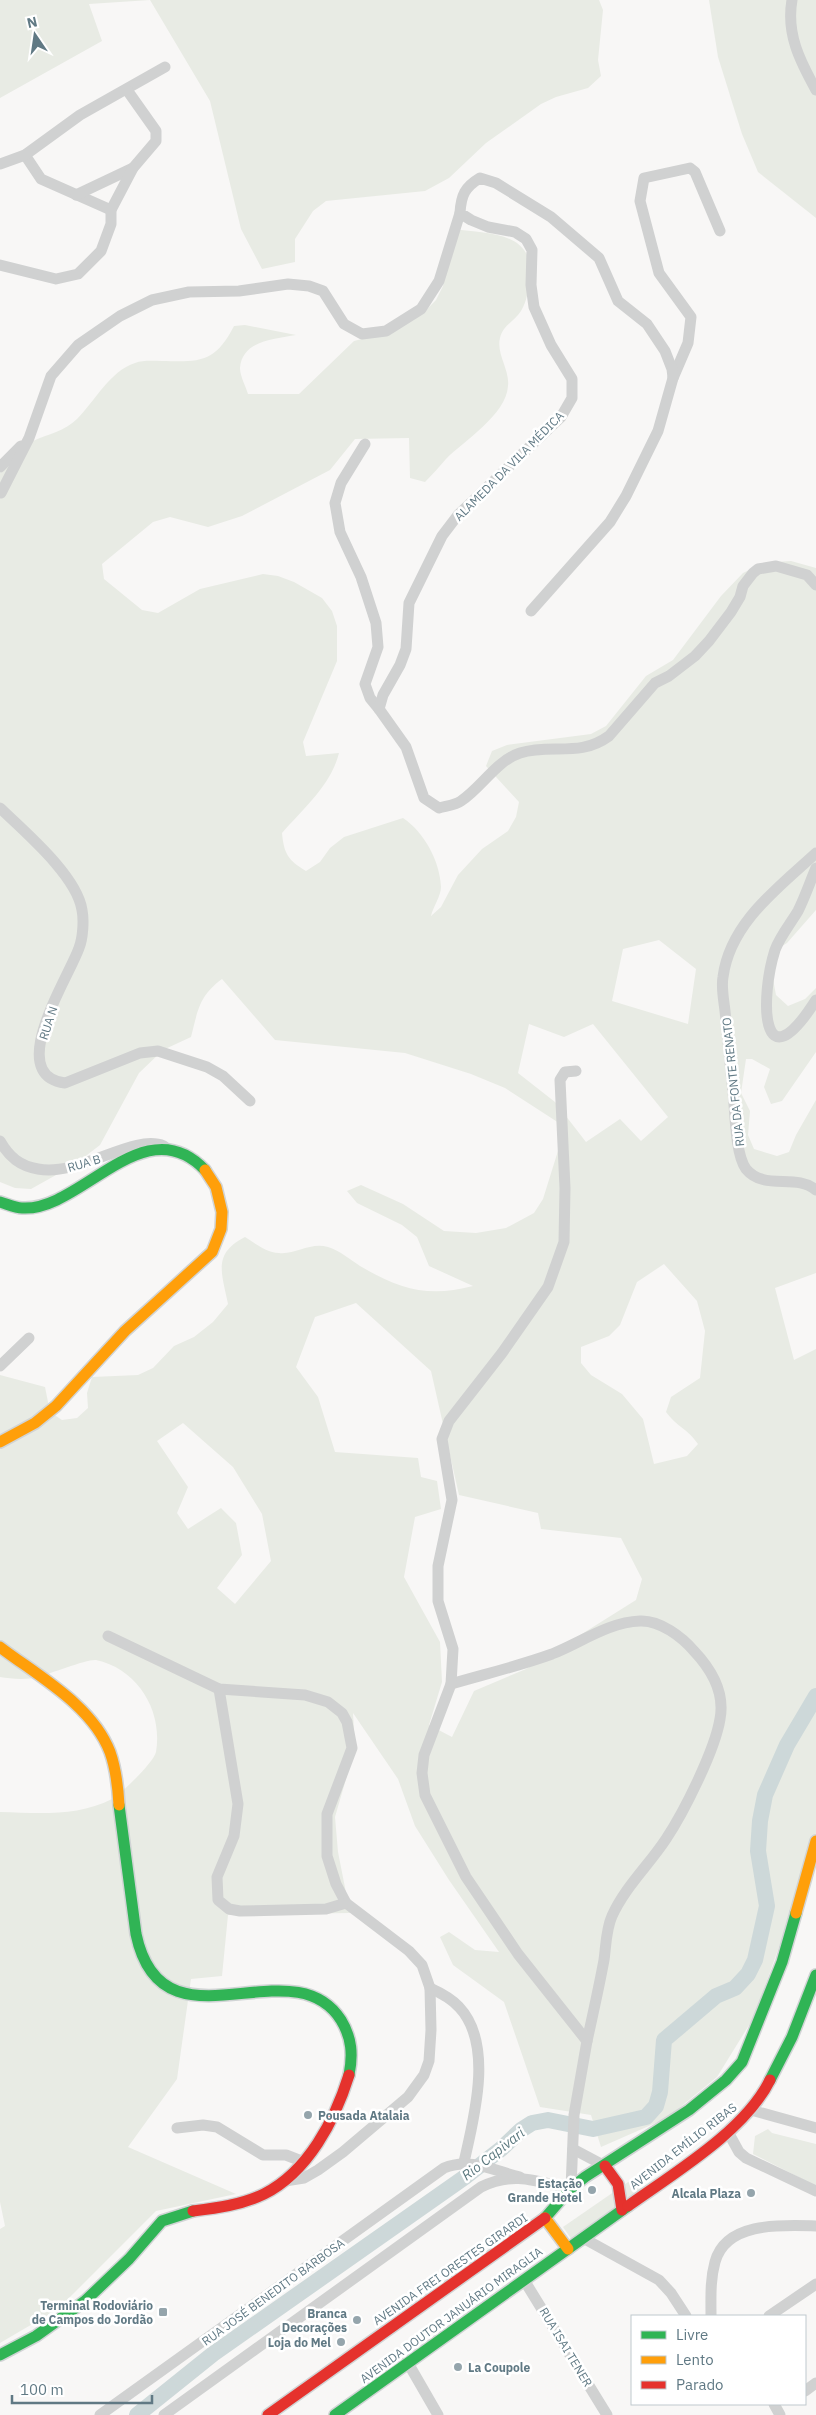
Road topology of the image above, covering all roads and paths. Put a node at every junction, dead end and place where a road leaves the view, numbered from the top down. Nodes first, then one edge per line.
1 (792, 0) edge
2 (165, 67) dead end
3 (127, 90) junction
4 (816, 90) edge
5 (25, 155) junction
6 (0, 164) edge
7 (133, 168) junction
8 (76, 194) junction
9 (111, 210) junction
10 (460, 213) junction
11 (720, 231) dead end
12 (0, 265) edge
13 (673, 378) junction
14 (29, 438) junction
15 (365, 444) dead end
16 (0, 467) edge
17 (1, 493) edge
18 (816, 585) edge
19 (531, 612) dead end
20 (379, 709) junction
21 (0, 808) edge
22 (816, 853) edge
23 (816, 868) edge
24 (816, 1000) edge
25 (576, 1071) dead end
26 (250, 1101) dead end
27 (0, 1141) edge
28 (177, 1151) junction
29 (816, 1190) edge
30 (0, 1202) edge
31 (29, 1338) dead end
32 (0, 1366) edge
33 (0, 1442) edge
34 (108, 1636) dead end
35 (0, 1647) edge
36 (451, 1684) junction
37 (219, 1689) junction
38 (816, 1841) edge
39 (346, 1903) junction
40 (816, 1975) edge
41 (430, 1988) junction
42 (587, 2041) junction
43 (751, 2110) junction
44 (177, 2128) dead end
45 (816, 2128) edge
46 (728, 2132) junction
47 (573, 2149) junction
48 (304, 2162) junction
49 (466, 2163) junction
50 (605, 2166) junction
51 (520, 2177) junction
52 (285, 2181) junction
53 (570, 2189) junction
54 (816, 2191) edge
55 (622, 2210) junction
56 (545, 2218) junction
57 (816, 2226) edge
58 (583, 2238) junction
59 (568, 2249) junction
60 (524, 2280) junction
61 (816, 2284) edge
62 (685, 2315) edge
63 (711, 2315) edge
64 (770, 2315) edge
65 (0, 2355) edge
66 (408, 2363) junction
67 (100, 2415) edge
68 (164, 2415) edge
69 (268, 2415) edge
70 (335, 2415) edge
71 (438, 2415) edge
72 (607, 2415) edge

1 - 4 street
2 - 3 street
3 - 5 street
3 - 7 street
5 - 6 street
5 - 8 street
7 - 8 street
7 - 9 street
8 - 9 street
9 - 12 street
10 - 13 street
10 - 14 street
10 - 20 street, ALAMEDA DA VILA MÉDICA
11 - 13 street
13 - 19 street
14 - 16 street
14 - 17 street
15 - 20 street
18 - 20 street
21 - 26 street, RUA N
22 - 29 street, RUA DA FONTE RENATO
23 - 24 street
25 - 36 street
27 - 28 street, RUA B
28 - 30 main road
28 - 33 main road
31 - 32 street
34 - 37 street
35 - 48 main road
36 - 42 street
36 - 42 street
37 - 39 street
37 - 39 street
38 - 50 main road, AVENIDA FREI ORESTES GIRARDI
39 - 41 street
40 - 43 main road, AVENIDA EMÍLIO RIBAS
41 - 49 street
41 - 52 street
42 - 47 street
43 - 45 street
43 - 46 main road, AVENIDA EMÍLIO RIBAS
44 - 48 street
46 - 54 street
46 - 55 main road, AVENIDA EMÍLIO RIBAS
47 - 50 street
47 - 53 street
48 - 52 main road
49 - 51 street
49 - 67 street, RUA JOSÉ BENEDITO BARBOSA
50 - 53 main road, AVENIDA FREI ORESTES GIRARDI
50 - 55 main road
51 - 53 street
51 - 68 street
52 - 65 main road
53 - 56 main road, AVENIDA FREI ORESTES GIRARDI
55 - 58 main road, AVENIDA EMÍLIO RIBAS
56 - 59 main road
56 - 69 main road, AVENIDA FREI ORESTES GIRARDI
57 - 63 street
58 - 59 main road, AVENIDA DOUTOR JANUÁRIO MIRAGLIA
58 - 62 street
59 - 60 main road, AVENIDA DOUTOR JANUÁRIO MIRAGLIA
60 - 66 main road, AVENIDA DOUTOR JANUÁRIO MIRAGLIA
60 - 72 street, RUA ISAI TENER
61 - 64 street
66 - 70 main road, AVENIDA DOUTOR JANUÁRIO MIRAGLIA
66 - 71 street

